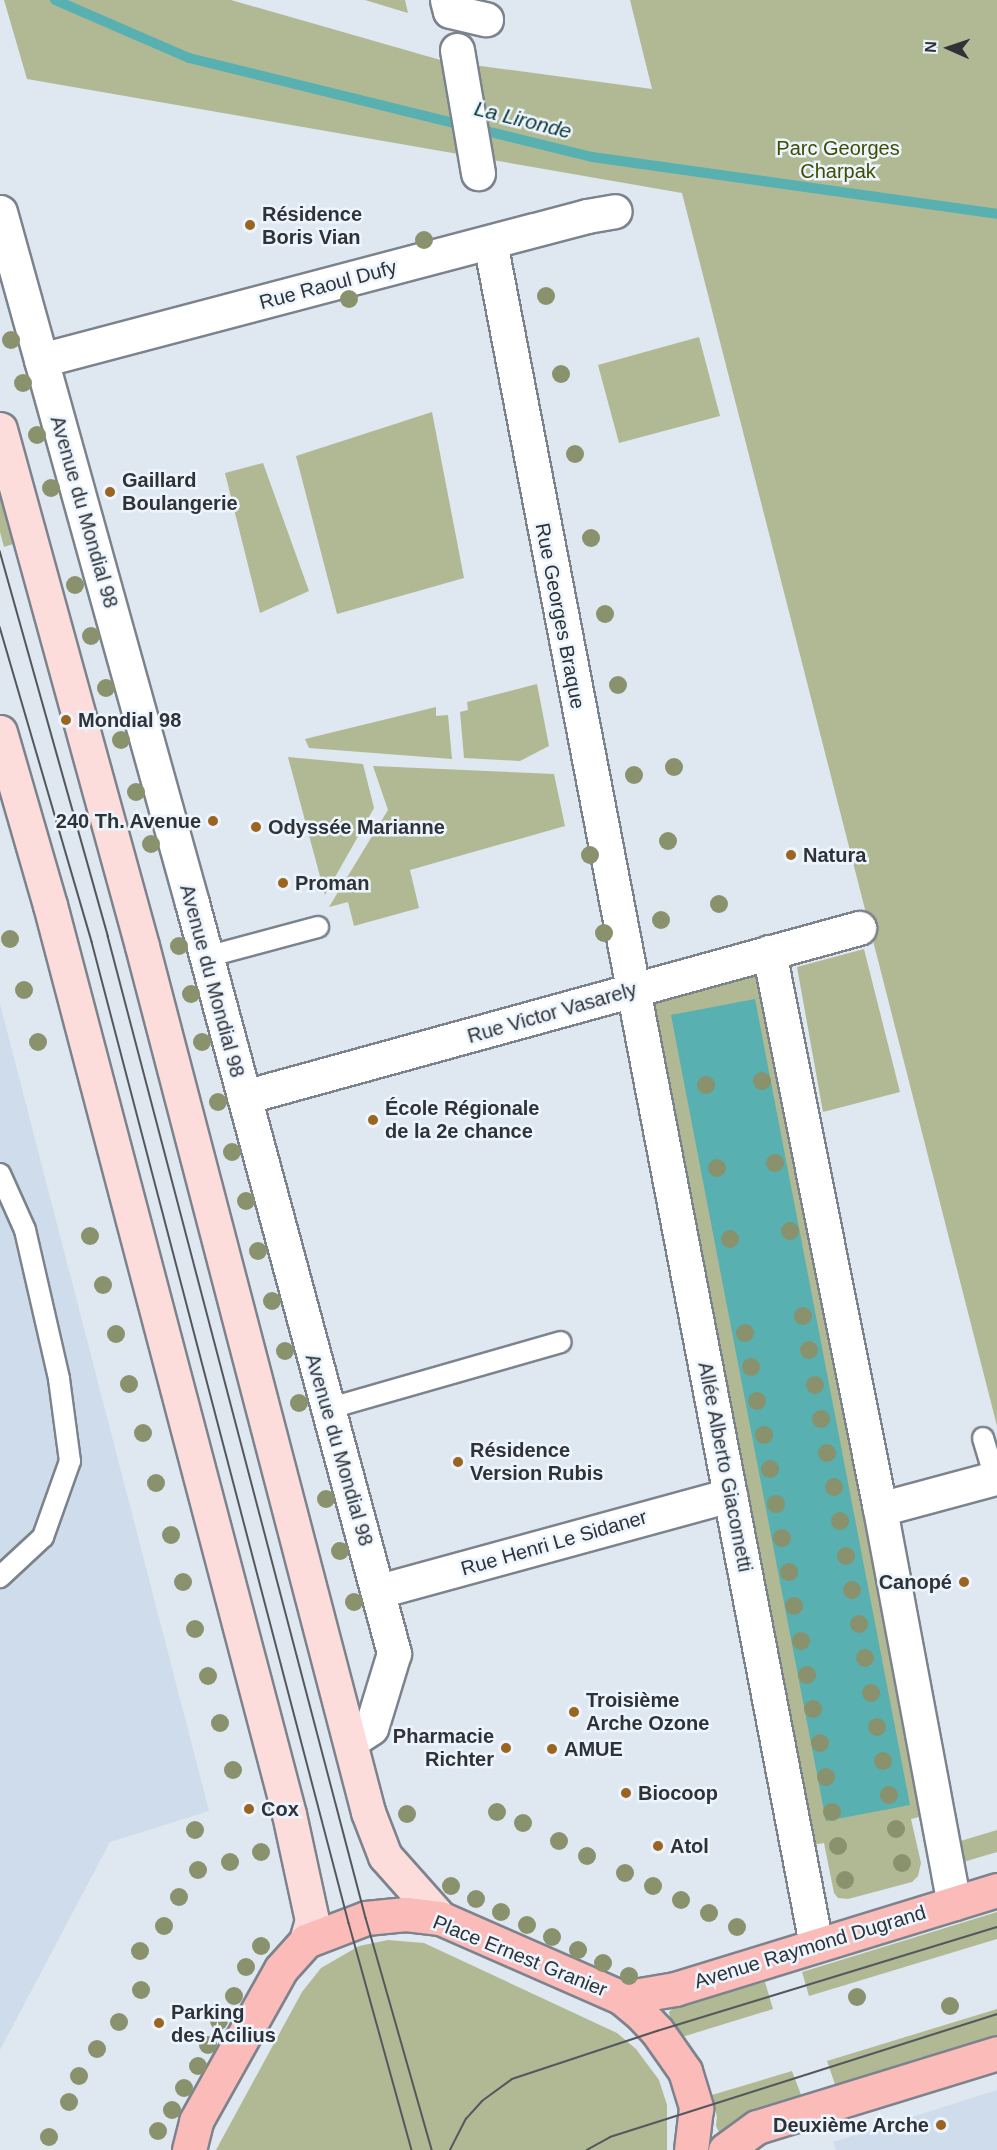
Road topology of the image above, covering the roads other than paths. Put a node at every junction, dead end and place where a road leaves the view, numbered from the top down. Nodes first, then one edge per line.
1 (447, 0) edge
2 (486, 18) dead end
3 (457, 50) dead end
4 (478, 173) dead end
5 (615, 211) dead end
6 (0, 212) edge
7 (490, 242) junction
8 (41, 360) junction
9 (0, 429) edge
10 (0, 732) edge
11 (318, 927) dead end
12 (859, 928) dead end
13 (769, 952) junction
14 (206, 957) junction
15 (634, 989) junction
16 (244, 1097) junction
17 (0, 1174) edge
18 (561, 1342) dead end
19 (327, 1409) junction
20 (983, 1438) dead end
21 (995, 1478) joint
22 (730, 1495) junction
23 (880, 1509) junction
24 (0, 1577) edge
25 (379, 1591) junction
26 (351, 1741) junction
27 (997, 1890) edge
28 (954, 1903) junction
29 (440, 1918) junction
30 (306, 1941) junction
31 (816, 1945) junction
32 (622, 1998) junction
33 (997, 2053) edge
34 (192, 2136) edge
35 (166, 2150) edge
36 (691, 2150) edge
37 (725, 2150) edge

1 - 2 street
3 - 4 street
5 - 7 street, Rue Raoul Dufy
6 - 8 street, Avenue du Mondial 98
7 - 8 street, Rue Raoul Dufy
7 - 15 street, Rue Georges Braque
8 - 14 street, Avenue du Mondial 98
9 - 26 main road
10 - 30 main road
11 - 14 lane
12 - 13 street, Rue Victor Vasarely
13 - 15 street, Rue Victor Vasarely
13 - 23 street
14 - 16 street, Avenue du Mondial 98
15 - 16 street, Rue Victor Vasarely
15 - 22 street, Allée Alberto Giacometti
16 - 19 street, Avenue du Mondial 98
17 - 24 lane
18 - 19 lane
19 - 25 street, Avenue du Mondial 98
20 - 21 lane
21 - 23 street
22 - 25 street, Rue Henri Le Sidaner
22 - 31 street, Allée Alberto Giacometti
23 - 28 street
25 - 26 street, Avenue du Mondial 98
26 - 29 main road
27 - 28 main road, Avenue Raymond Dugrand
28 - 31 main road, Avenue Raymond Dugrand
29 - 30 main road, Place Ernest Granier
29 - 32 main road, Place Ernest Granier
30 - 34 main road, Place Ernest Granier
31 - 32 main road, Avenue Raymond Dugrand
32 - 36 main road, Place Ernest Granier
33 - 37 main road
34 - 35 main road, Place Ernest Granier

